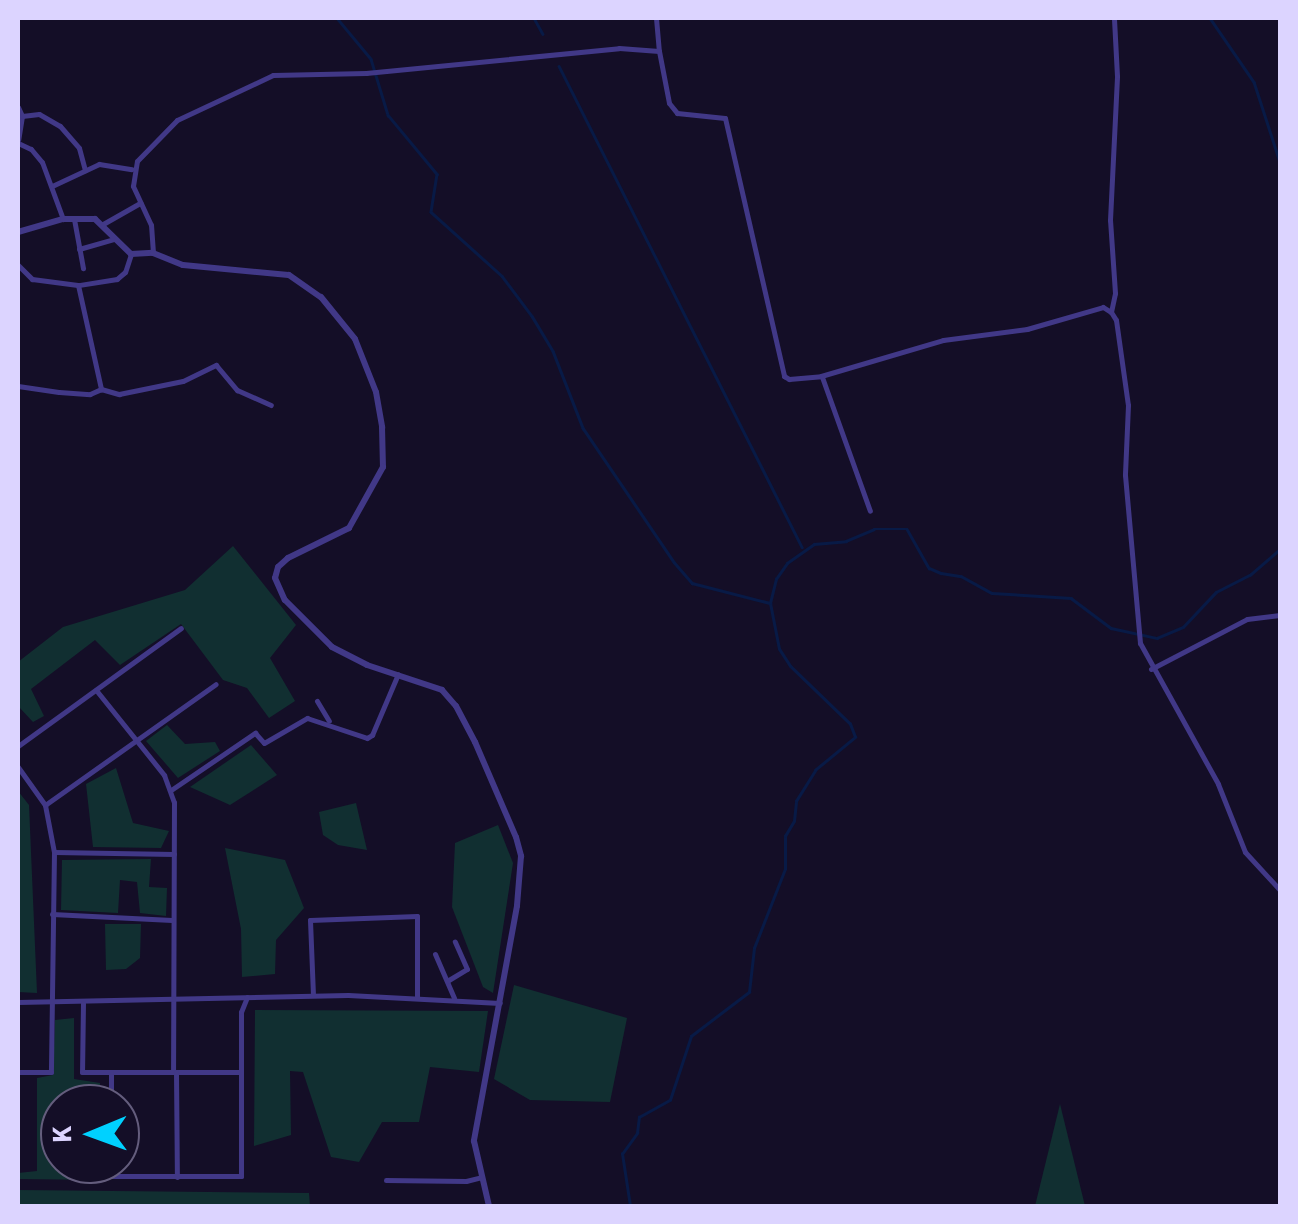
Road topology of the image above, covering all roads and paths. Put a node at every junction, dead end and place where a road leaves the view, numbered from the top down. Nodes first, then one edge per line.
1 (656, 18) edge
2 (1114, 18) edge
3 (659, 51) junction
4 (18, 107) edge
5 (22, 116) junction
6 (18, 142) edge
7 (132, 169) junction
8 (85, 170) junction
9 (52, 186) junction
10 (140, 203) junction
11 (63, 219) junction
12 (74, 219) junction
13 (103, 224) junction
14 (18, 232) edge
15 (112, 239) junction
16 (80, 250) junction
17 (153, 253) junction
18 (130, 254) junction
19 (18, 265) edge
20 (83, 268) dead end
21 (78, 285) junction
22 (1110, 312) junction
23 (821, 376) junction
24 (18, 386) edge
25 (101, 389) junction
26 (271, 406) dead end
27 (870, 510) dead end
28 (1280, 615) edge
29 (181, 628) dead end
30 (1151, 669) junction
31 (398, 674) junction
32 (216, 684) dead end
33 (96, 690) junction
34 (317, 701) dead end
35 (331, 724) junction
36 (136, 739) junction
37 (18, 746) edge
38 (18, 768) edge
39 (171, 790) junction
40 (45, 805) junction
41 (54, 852) junction
42 (174, 854) junction
43 (1280, 890) edge
44 (52, 914) junction
45 (172, 920) junction
46 (456, 942) dead end
47 (435, 954) dead end
48 (447, 981) junction
49 (313, 996) junction
50 (417, 996) junction
51 (247, 998) junction
52 (454, 998) junction
53 (173, 1000) junction
54 (18, 1002) edge
55 (82, 1002) junction
56 (52, 1003) junction
57 (500, 1003) junction
58 (18, 1072) edge
59 (111, 1072) junction
60 (174, 1072) junction
61 (240, 1072) junction
62 (111, 1084) edge
63 (140, 1177) edge
64 (482, 1177) junction
65 (176, 1178) junction
66 (386, 1180) dead end
67 (489, 1206) edge

1 - 3 street
2 - 22 street
3 - 7 street
3 - 23 street
4 - 5 street
5 - 6 street
5 - 8 street
6 - 9 street
7 - 8 street
7 - 10 street
8 - 9 street
9 - 11 street
10 - 13 street
10 - 17 street
11 - 12 street
11 - 14 street
12 - 13 street
12 - 16 street
13 - 15 street
15 - 16 street
15 - 18 street
16 - 20 street
17 - 18 street
17 - 31 street
18 - 21 street
19 - 21 street
21 - 25 street
22 - 23 street
22 - 30 street
23 - 27 street
24 - 25 street
25 - 26 street
28 - 30 street
29 - 33 street
30 - 43 street
31 - 35 street
31 - 57 street
32 - 36 street
33 - 36 street
33 - 37 street
34 - 35 street
35 - 39 street
36 - 39 street
36 - 40 street
38 - 40 street
39 - 42 street
40 - 41 street
41 - 42 street
41 - 44 street
42 - 45 street
44 - 45 street
44 - 56 street
45 - 53 street
46 - 48 street
47 - 48 street
48 - 52 street
49 - 50 street
49 - 50 street
49 - 51 street
50 - 52 street
51 - 53 street
51 - 61 street
52 - 57 street
53 - 55 street
53 - 60 street
54 - 56 street
55 - 56 street
55 - 59 street
56 - 58 street
57 - 64 street
59 - 60 street
59 - 62 street
60 - 61 street
60 - 65 street
61 - 65 street
63 - 65 street
64 - 66 street
64 - 67 street

